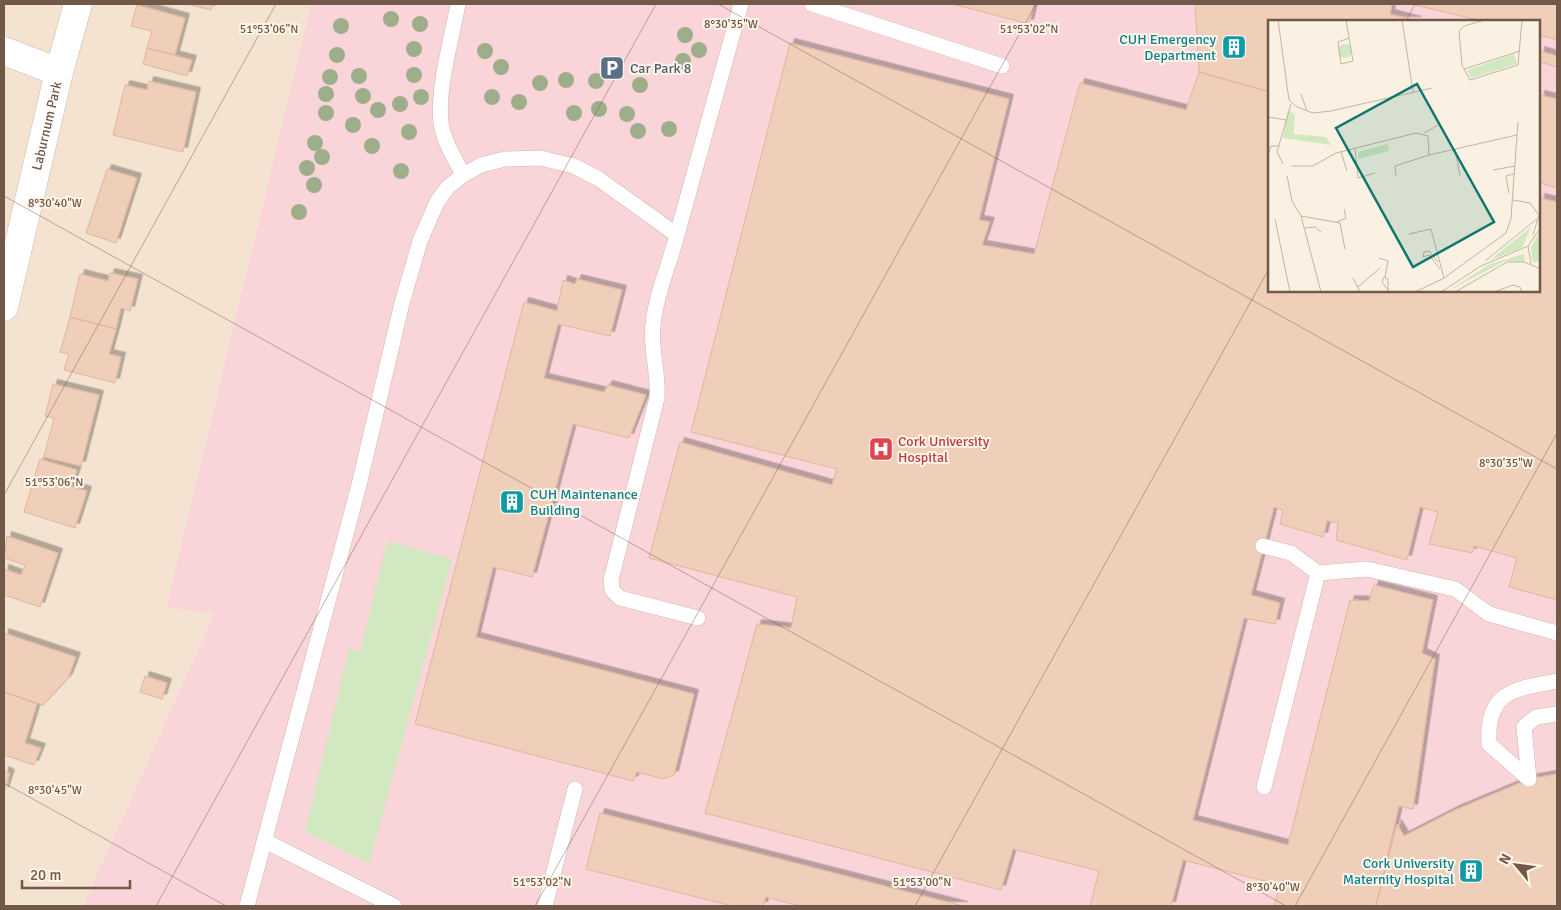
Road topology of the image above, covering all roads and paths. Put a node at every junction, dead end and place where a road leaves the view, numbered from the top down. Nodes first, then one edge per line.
1 (78, 4) edge
2 (458, 4) edge
3 (741, 4) edge
4 (812, 4) edge
5 (4, 51) edge
6 (1002, 66) dead end
7 (60, 72) junction
8 (463, 175) junction
9 (677, 235) junction
10 (4, 307) edge
11 (1263, 546) dead end
12 (1318, 573) junction
13 (698, 618) dead end
14 (1557, 633) edge
15 (1557, 681) edge
16 (1557, 714) edge
17 (1264, 787) dead end
18 (575, 789) dead end
19 (265, 841) junction
20 (247, 906) edge
21 (394, 906) edge
22 (545, 906) edge

1 - 7 street, Laburnum Park
2 - 8 lane
3 - 9 lane
4 - 6 lane
5 - 7 street
7 - 10 street, Laburnum Park
8 - 9 lane
8 - 19 lane
9 - 13 lane
11 - 12 lane
12 - 14 lane
12 - 17 lane
15 - 16 lane
18 - 22 lane
19 - 20 lane
19 - 21 lane

